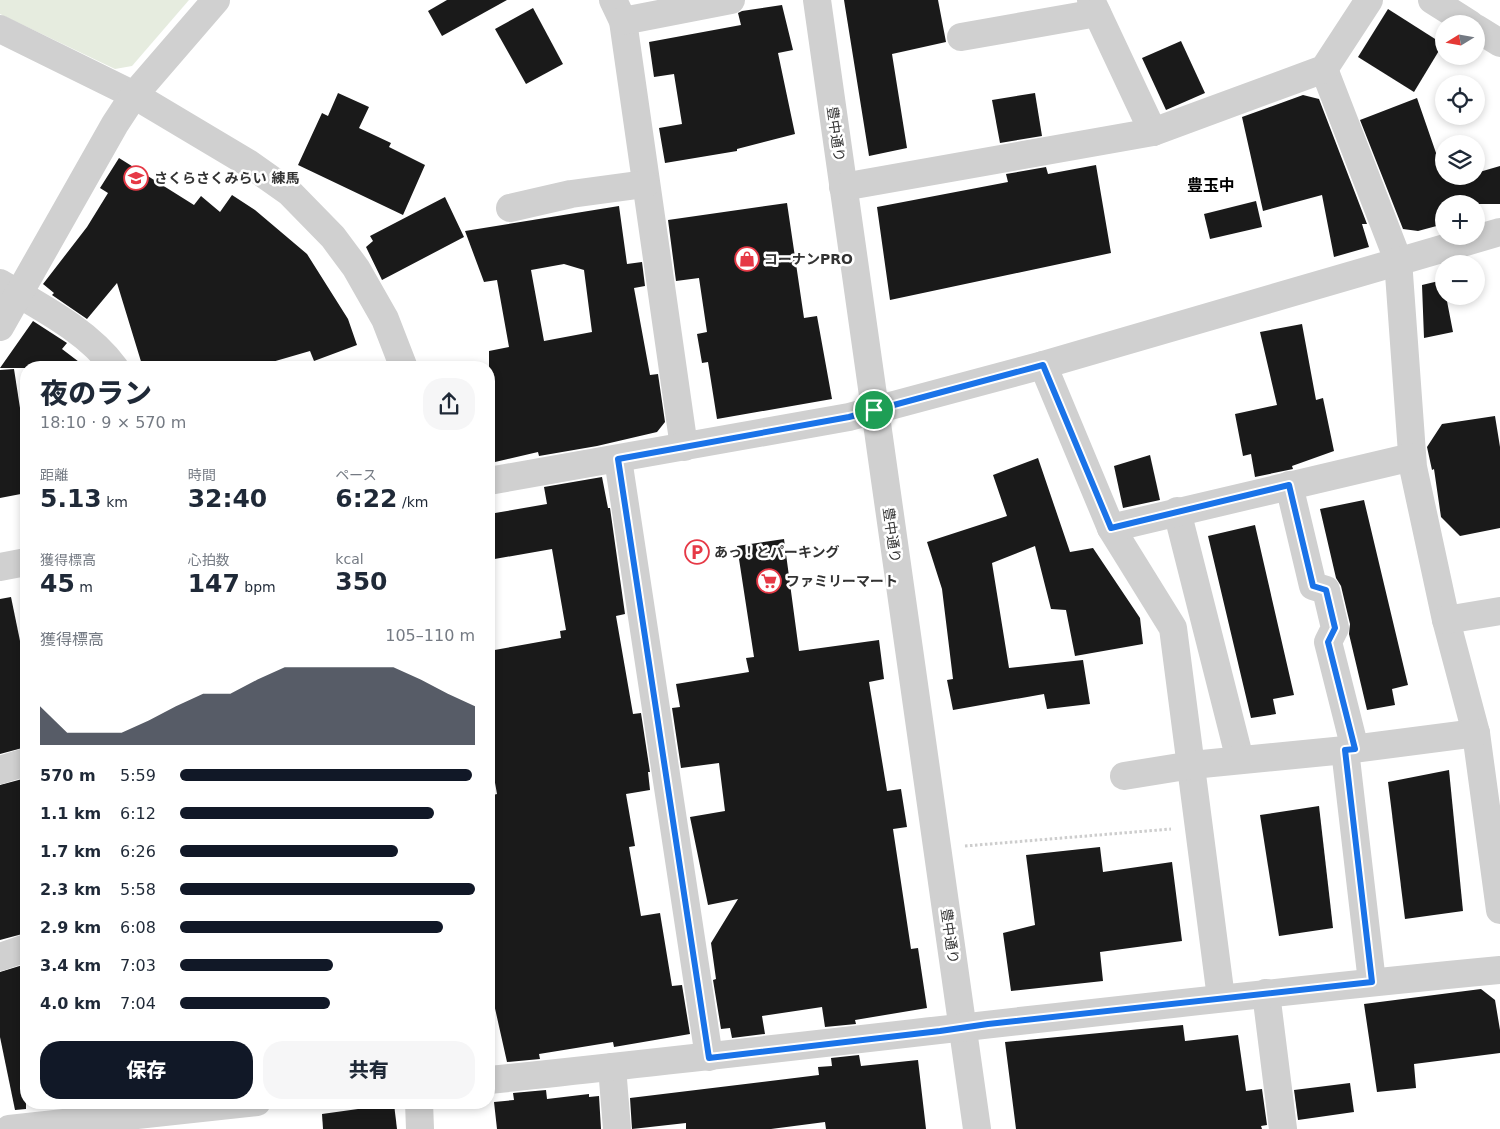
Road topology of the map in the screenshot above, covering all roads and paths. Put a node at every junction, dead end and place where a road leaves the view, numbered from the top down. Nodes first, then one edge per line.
1 (216, 0) edge
2 (731, 0) edge
3 (817, 0) edge
4 (1369, 0) edge
5 (1432, 0) edge
6 (1094, 6) edge
7 (618, 10) edge
8 (1456, 15) edge
9 (0, 29) edge
10 (1485, 34) edge
11 (961, 37) dead end
12 (1500, 43) edge
13 (1324, 69) junction
14 (134, 95) junction
15 (1153, 132) junction
16 (646, 184) junction
17 (843, 187) junction
18 (510, 208) dead end
19 (1500, 232) edge
20 (1398, 260) junction
21 (9, 288) edge
22 (0, 327) edge
23 (109, 361) edge
24 (401, 361) edge
25 (1043, 365) junction
26 (874, 410) junction
27 (684, 447) junction
28 (1412, 457) junction
29 (618, 459) junction
30 (495, 480) edge
31 (1289, 485) junction
32 (1177, 511) junction
33 (1111, 528) junction
34 (20, 563) edge
35 (0, 567) edge
36 (1500, 611) edge
37 (1446, 620) junction
38 (1476, 733) junction
39 (1350, 749) junction
40 (1240, 760) junction
41 (20, 764) edge
42 (1192, 765) junction
43 (0, 770) edge
44 (1124, 776) dead end
45 (1200, 827) junction
46 (937, 848) junction
47 (1500, 910) edge
48 (20, 950) edge
49 (0, 957) edge
50 (1500, 970) edge
51 (1372, 982) junction
52 (1266, 993) junction
53 (1221, 998) junction
54 (962, 1028) junction
55 (709, 1058) junction
56 (612, 1067) junction
57 (495, 1079) edge
58 (243, 1109) edge
59 (419, 1109) edge
60 (224, 1118) edge
61 (9, 1129) edge
62 (420, 1129) edge
63 (617, 1129) edge
64 (978, 1129) edge
65 (1282, 1129) edge

1 - 14 street
2 - 7 street
3 - 17 street, 豊中通り
4 - 13 street
5 - 8 street
6 - 11 street
6 - 15 street
7 - 16 street
9 - 14 street
10 - 12 street
13 - 15 street
13 - 20 street
14 - 21 street
14 - 24 street
15 - 17 street
16 - 18 street
16 - 27 street
17 - 26 street, 豊中通り
19 - 20 street
20 - 25 street
20 - 28 street
21 - 22 street
21 - 23 street
25 - 26 street
25 - 33 street
26 - 27 street
26 - 46 street, 豊中通り
27 - 29 street
28 - 31 street
28 - 37 street
29 - 30 street
29 - 55 street
31 - 32 street
31 - 39 street
32 - 33 street
32 - 40 street
33 - 42 street
34 - 35 street
36 - 37 street
37 - 38 street
38 - 39 street
38 - 47 street
39 - 40 street
39 - 51 street
40 - 42 street
41 - 43 street
42 - 44 street
42 - 45 street
45 - 46 path
45 - 53 street
46 - 54 street, 豊中通り
48 - 49 street
50 - 51 street
51 - 52 street
52 - 53 street
52 - 65 street
53 - 54 street
54 - 55 street
54 - 64 street, 豊中通り
55 - 56 street
56 - 57 street
56 - 63 street
58 - 60 street
59 - 62 street
60 - 61 street

